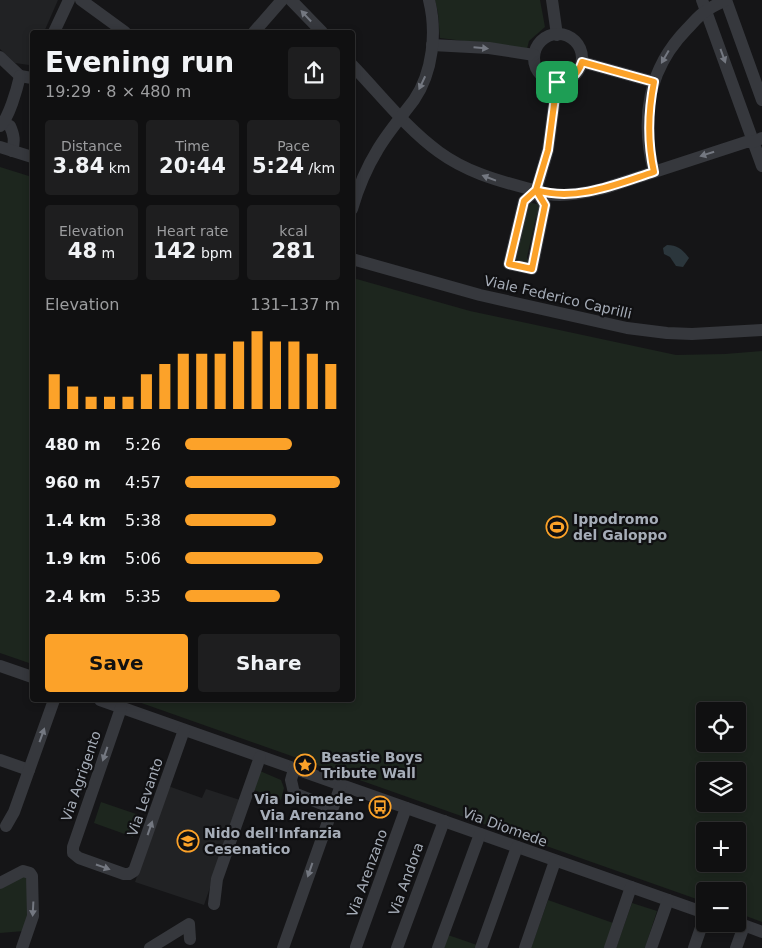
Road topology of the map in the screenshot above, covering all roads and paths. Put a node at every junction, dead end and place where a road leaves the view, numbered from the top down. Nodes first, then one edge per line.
1 (69, 0) edge
2 (81, 0) edge
3 (282, 0) edge
4 (291, 0) edge
5 (429, 0) edge
6 (552, 0) edge
7 (726, 0) edge
8 (704, 5) edge
9 (55, 30) edge
10 (122, 30) edge
11 (256, 30) edge
12 (320, 30) edge
13 (557, 34) junction
14 (432, 45) junction
15 (534, 55) junction
16 (0, 57) edge
17 (582, 62) junction
18 (355, 68) edge
19 (26, 77) edge
20 (557, 82) junction
21 (654, 82) junction
22 (762, 100) edge
23 (401, 117) junction
24 (2, 125) edge
25 (759, 138) edge
26 (6, 149) edge
27 (30, 157) edge
28 (762, 166) edge
29 (654, 172) junction
30 (536, 190) junction
31 (355, 201) edge
32 (355, 260) edge
33 (762, 330) edge
34 (0, 666) edge
35 (30, 676) edge
36 (53, 702) edge
37 (105, 702) edge
38 (121, 708) junction
39 (184, 730) junction
40 (260, 757) junction
41 (0, 760) edge
42 (294, 769) junction
43 (30, 770) junction
44 (341, 785) junction
45 (332, 808) junction
46 (406, 808) junction
47 (444, 821) junction
48 (6, 826) dead end
49 (480, 834) junction
50 (517, 846) junction
51 (555, 861) junction
52 (132, 873) joint
53 (0, 884) edge
54 (632, 887) junction
55 (668, 900) junction
56 (214, 904) dead end
57 (696, 911) edge
58 (746, 927) edge
59 (699, 932) edge
60 (739, 932) edge
61 (762, 932) edge
62 (190, 939) dead end
63 (356, 947) edge
64 (22, 948) edge
65 (150, 948) edge
66 (283, 948) edge
67 (397, 948) edge
68 (438, 948) edge
69 (481, 948) edge
70 (525, 948) edge
71 (610, 948) edge
72 (651, 948) edge
73 (694, 948) edge
74 (736, 948) edge

1 - 9 street
2 - 10 street
3 - 11 street
12 -> 4 street
5 - 14 street
6 - 13 street
7 - 8 street
7 - 22 street
8 -> 21 street
8 -> 25 street
13 - 15 street
13 - 17 street
14 -> 15 street
14 -> 23 street
15 - 20 street
16 - 19 street
17 - 20 street
17 - 21 street
18 - 23 street
19 - 24 street
20 - 30 street
21 - 29 street
30 -> 23 street
23 - 31 street
24 - 26 street
25 - 28 street
25 -> 29 street
26 - 27 street
29 - 30 street
30 - 30 street
32 - 33 street, Viale Federico Caprilli
34 - 35 street
43 -> 36 street
37 - 38 street, Via Diomede
38 - 39 street, Via Diomede
38 -> 52 street, Via Agrigento
39 - 40 street, Via Diomede
52 -> 39 street, Via Levanto
40 - 42 street, Via Diomede
40 - 56 street
41 - 43 street
42 - 44 street, Via Diomede
42 - 45 street
43 - 48 street
44 - 45 street
44 - 46 street, Via Diomede
45 -> 66 street
46 - 47 street, Via Diomede
46 - 63 street, Via Arenzano
47 - 49 street, Via Diomede
47 - 67 street, Via Andora
49 - 50 street, Via Diomede
49 - 68 street
50 - 51 street, Via Diomede
50 - 69 street
51 - 54 street, Via Diomede
51 - 70 street
53 -> 64 street
54 - 55 street, Via Diomede
54 - 71 street
55 - 57 street, Via Diomede
55 - 72 street
58 - 61 street
59 - 73 street
60 - 74 street
62 - 65 street

